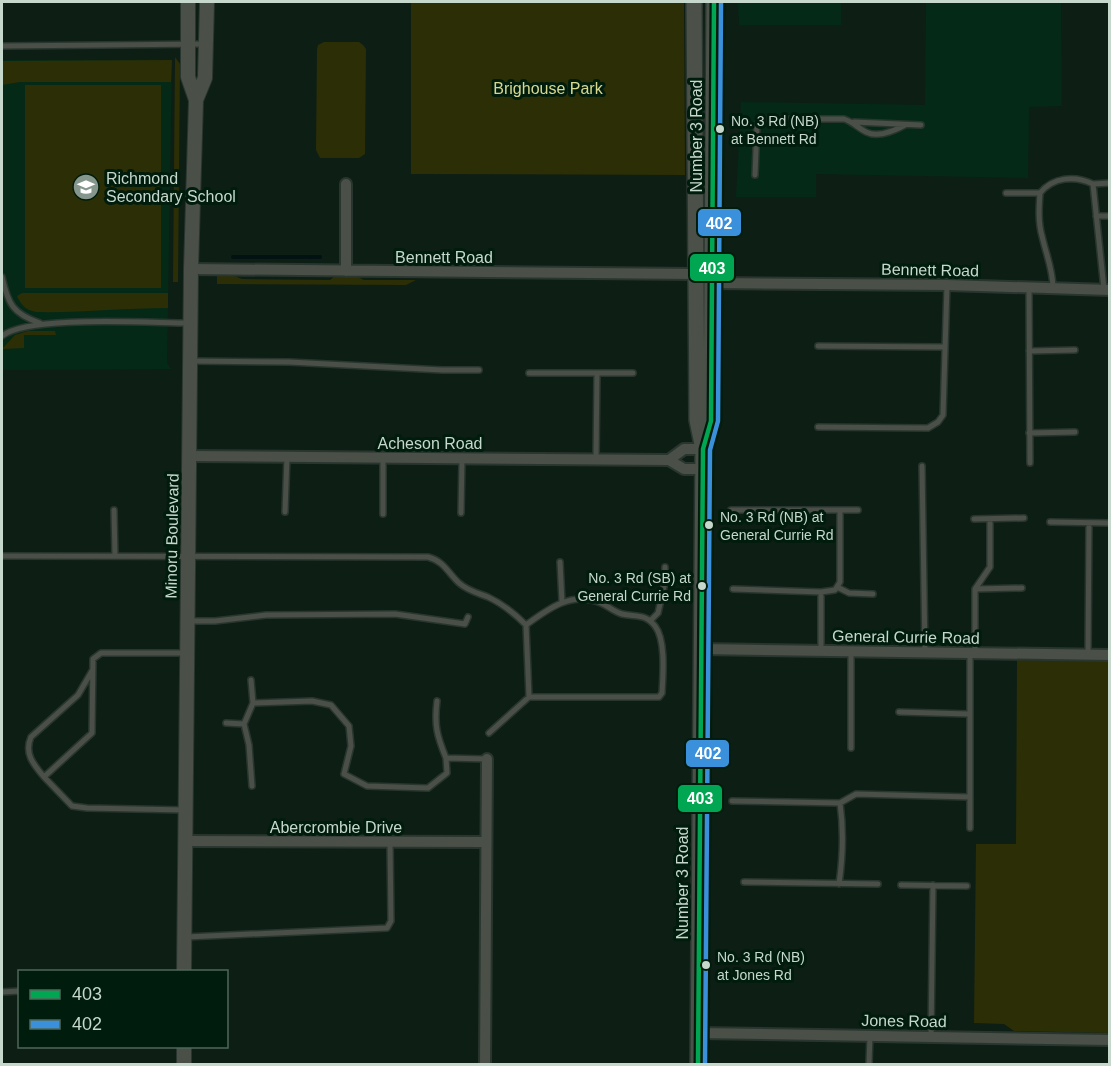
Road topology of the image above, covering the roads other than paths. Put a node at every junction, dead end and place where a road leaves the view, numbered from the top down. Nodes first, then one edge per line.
1 (188, 2) edge
2 (207, 2) edge
3 (694, 2) edge
4 (714, 2) edge
5 (188, 44) junction
6 (206, 44) junction
7 (2, 46) edge
8 (196, 100) junction
9 (854, 122) junction
10 (904, 125) junction
11 (921, 125) dead end
12 (755, 176) dead end
13 (1093, 183) junction
14 (1110, 183) edge
15 (346, 184) dead end
16 (1006, 193) dead end
17 (1040, 193) junction
18 (1096, 216) junction
19 (1110, 216) edge
20 (696, 268) junction
21 (191, 269) junction
22 (346, 271) junction
23 (2, 277) edge
24 (713, 284) junction
25 (947, 285) junction
26 (1029, 288) junction
27 (1053, 288) junction
28 (1107, 290) edge
29 (42, 323) junction
30 (191, 323) junction
31 (10, 330) junction
32 (2, 331) edge
33 (2, 336) edge
34 (818, 346) dead end
35 (944, 347) junction
36 (1075, 350) dead end
37 (1029, 351) junction
38 (190, 361) junction
39 (479, 370) dead end
40 (529, 373) dead end
41 (597, 374) junction
42 (633, 374) dead end
43 (818, 427) dead end
44 (1075, 432) dead end
45 (1029, 433) junction
46 (703, 449) junction
47 (190, 456) junction
48 (286, 457) junction
49 (383, 458) junction
50 (462, 459) junction
51 (596, 460) junction
52 (669, 460) junction
53 (1030, 464) dead end
54 (922, 466) dead end
55 (703, 469) junction
56 (114, 510) dead end
57 (731, 510) dead end
58 (840, 510) junction
59 (858, 510) dead end
60 (285, 512) dead end
61 (461, 513) dead end
62 (382, 514) dead end
63 (1024, 518) dead end
64 (974, 519) dead end
65 (990, 519) junction
66 (1050, 522) dead end
67 (1089, 523) junction
68 (1110, 523) edge
69 (2, 556) edge
70 (115, 556) junction
71 (188, 558) junction
72 (560, 562) dead end
73 (665, 567) dead end
74 (837, 587) junction
75 (1022, 588) dead end
76 (733, 589) dead end
77 (975, 589) junction
78 (821, 591) junction
79 (873, 594) dead end
80 (562, 602) junction
81 (468, 617) dead end
82 (188, 621) junction
83 (650, 621) junction
84 (526, 625) junction
85 (702, 649) junction
86 (821, 651) junction
87 (851, 651) junction
88 (925, 652) junction
89 (188, 653) junction
90 (972, 653) junction
91 (1088, 655) junction
92 (1110, 655) edge
93 (93, 670) junction
94 (250, 680) dead end
95 (529, 698) junction
96 (437, 701) dead end
97 (253, 703) junction
98 (899, 712) dead end
99 (969, 714) junction
100 (226, 723) dead end
101 (244, 724) junction
102 (489, 733) dead end
103 (851, 748) dead end
104 (446, 758) junction
105 (487, 759) joint
106 (44, 777) junction
107 (252, 786) dead end
108 (970, 797) junction
109 (732, 801) dead end
110 (840, 803) junction
111 (186, 810) junction
112 (970, 828) dead end
113 (186, 842) junction
114 (390, 842) junction
115 (485, 842) junction
116 (744, 882) dead end
117 (839, 884) junction
118 (878, 884) dead end
119 (901, 885) dead end
120 (933, 885) junction
121 (967, 886) dead end
122 (185, 938) junction
123 (184, 970) edge
124 (18, 991) edge
125 (2, 992) edge
126 (699, 1033) junction
127 (870, 1035) junction
128 (931, 1036) junction
129 (1110, 1040) edge
130 (184, 1048) edge
131 (184, 1065) edge
132 (485, 1065) edge
133 (698, 1065) edge
134 (869, 1065) edge

1 - 5 street, Minoru Boulevard
2 - 6 street, Minoru Boulevard
3 - 20 main road, Number 3 Road
4 - 24 main road, Number 3 Road
5 - 6 lane
5 - 7 lane
5 - 8 street, Minoru Boulevard
6 - 8 street, Minoru Boulevard
8 - 21 street, Minoru Boulevard
9 - 10 lane
9 - 10 lane
9 - 12 lane
10 - 11 lane
13 - 14 lane
13 - 17 lane
13 - 18 lane
15 - 22 street
16 - 17 lane
17 - 27 lane
18 - 19 lane
18 - 28 lane
20 - 22 street, Bennett Road
20 - 24 main road
20 - 46 main road, Number 3 Road
21 - 22 street, Bennett Road
21 - 30 street, Minoru Boulevard
23 - 29 lane
24 - 25 street, Bennett Road
24 - 46 main road, Number 3 Road
25 - 26 street, Bennett Road
25 - 35 lane
26 - 27 street, Bennett Road
26 - 37 lane
27 - 28 street, Bennett Road
29 - 30 lane
29 - 31 lane
30 - 38 street, Minoru Boulevard
31 - 32 lane
31 - 33 lane
34 - 35 lane
35 - 43 lane
36 - 37 lane
37 - 45 lane
38 - 39 lane
38 - 47 street, Minoru Boulevard
40 - 41 lane
41 - 42 lane
41 - 51 lane
44 - 45 lane
45 - 53 lane
46 - 52 street, Acheson Road
46 - 55 main road, Number 3 Road
47 - 48 street, Acheson Road
47 - 71 street, Minoru Boulevard
48 - 49 street, Acheson Road
48 - 60 lane
49 - 50 street, Acheson Road
49 - 62 lane
50 - 51 street, Acheson Road
50 - 61 lane
51 - 52 street, Acheson Road
52 - 55 street, Acheson Road
54 - 88 lane
55 - 85 main road, Number 3 Road
56 - 70 lane
57 - 58 lane
58 - 59 lane
58 - 74 lane
63 - 65 lane
64 - 65 lane
65 - 77 lane
66 - 67 lane
67 - 68 lane
67 - 91 lane
69 - 70 lane
70 - 71 lane
71 - 82 street, Minoru Boulevard
71 - 84 lane
72 - 80 lane
73 - 83 lane
74 - 78 lane
74 - 79 lane
75 - 77 lane
76 - 78 lane
77 - 90 lane
78 - 86 lane
80 - 83 lane
80 - 84 lane
81 - 82 lane
82 - 89 street, Minoru Boulevard
83 - 95 lane
84 - 95 lane
85 - 86 street, General Currie Road
85 - 126 main road, Number 3 Road
86 - 87 street, General Currie Road
87 - 88 street, General Currie Road
87 - 103 lane
88 - 90 street, General Currie Road
89 - 93 lane
89 - 111 street, Minoru Boulevard
90 - 91 street, General Currie Road
90 - 99 lane
91 - 92 street, General Currie Road
93 - 106 lane
93 - 106 lane
94 - 97 lane
95 - 102 lane
96 - 104 lane
97 - 101 lane
97 - 104 lane
98 - 99 lane
99 - 108 lane
100 - 101 lane
101 - 107 lane
104 - 105 lane
105 - 115 street
106 - 111 lane
108 - 110 lane
108 - 112 lane
109 - 110 lane
110 - 117 lane
111 - 113 street, Minoru Boulevard
113 - 114 street, Abercrombie Drive
113 - 122 street, Minoru Boulevard
114 - 115 street, Abercrombie Drive
114 - 122 lane
115 - 132 street
116 - 117 lane
117 - 118 lane
119 - 120 lane
120 - 121 lane
120 - 128 lane
122 - 123 street, Minoru Boulevard
124 - 125 lane
126 - 127 street, Jones Road
126 - 133 main road, Number 3 Road
127 - 128 street, Jones Road
127 - 134 lane
128 - 129 street, Jones Road
130 - 131 street

